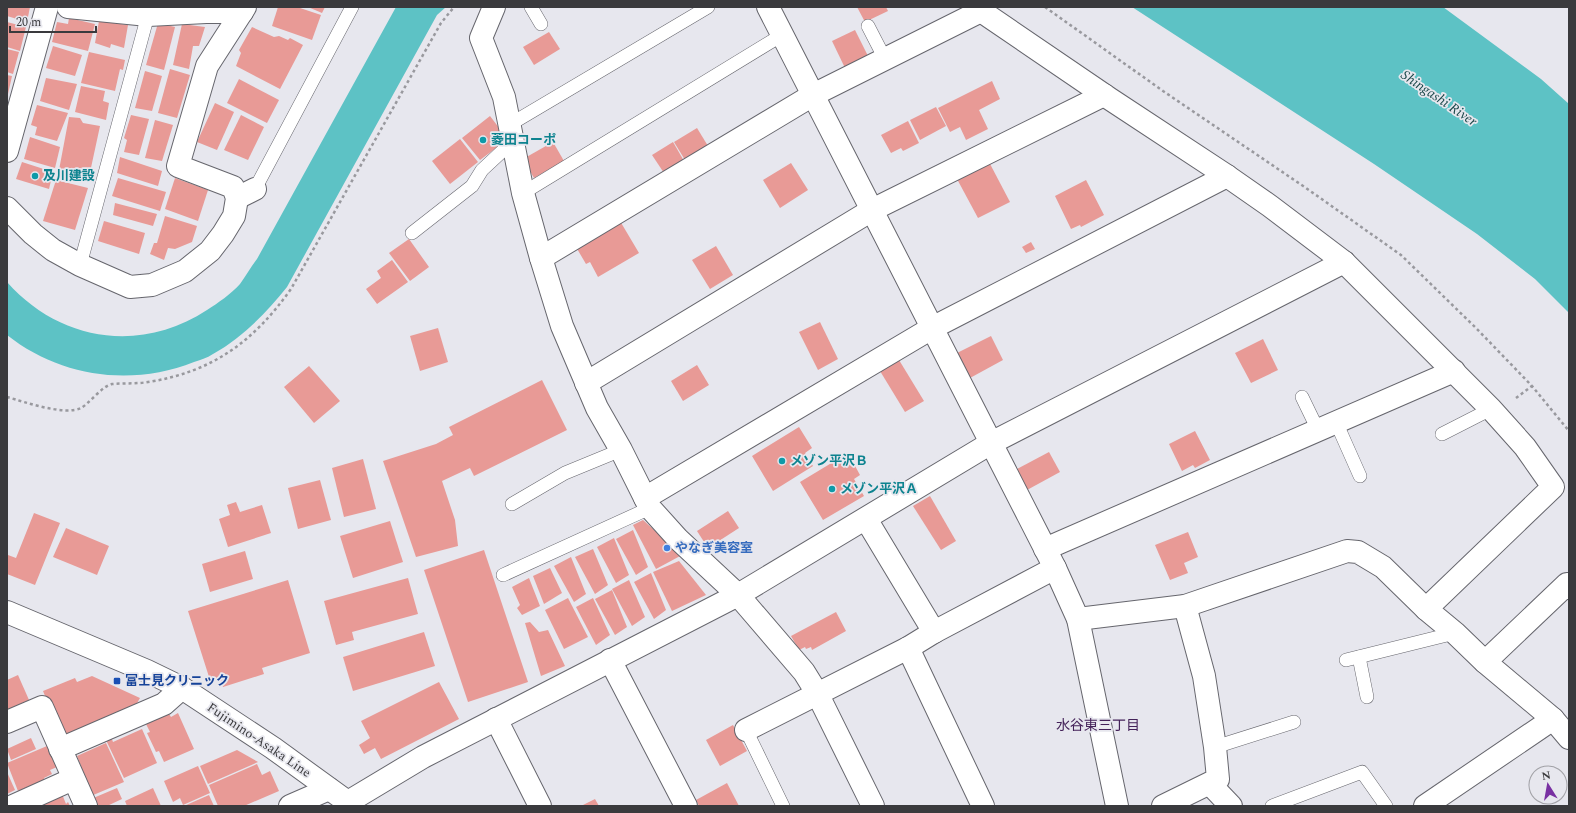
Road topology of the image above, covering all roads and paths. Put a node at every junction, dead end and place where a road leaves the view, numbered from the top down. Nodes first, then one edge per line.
1 (47, 7) edge
2 (68, 7) edge
3 (352, 7) edge
4 (454, 7) edge
5 (494, 7) edge
6 (531, 7) edge
7 (708, 7) edge
8 (1045, 7) edge
9 (769, 8) edge
10 (978, 9) edge
11 (244, 10) edge
12 (148, 15) junction
13 (541, 24) dead end
14 (868, 26) dead end
15 (782, 35) junction
16 (885, 59) junction
17 (813, 95) junction
18 (1104, 96) junction
19 (510, 134) junction
20 (7, 151) edge
21 (1228, 176) junction
22 (523, 193) junction
23 (246, 194) junction
24 (7, 208) edge
25 (872, 210) junction
26 (412, 234) dead end
27 (540, 258) junction
28 (1344, 262) junction
29 (80, 265) junction
30 (932, 328) junction
31 (1454, 371) junction
32 (586, 383) junction
33 (7, 397) edge
34 (1302, 397) dead end
35 (1491, 409) junction
36 (1327, 426) junction
37 (1569, 431) edge
38 (1442, 434) dead end
39 (991, 443) junction
40 (621, 450) junction
41 (1360, 476) dead end
42 (648, 503) junction
43 (512, 504) dead end
44 (866, 519) junction
45 (1045, 549) junction
46 (1055, 568) junction
47 (503, 575) dead end
48 (1569, 588) edge
49 (738, 595) junction
50 (1185, 606) junction
51 (1426, 609) junction
52 (7, 612) edge
53 (1078, 619) junction
54 (934, 632) junction
55 (1455, 633) junction
56 (908, 648) junction
57 (610, 660) junction
58 (1485, 662) junction
59 (182, 688) junction
60 (817, 693) junction
61 (1367, 697) dead end
62 (496, 719) junction
63 (1553, 719) junction
64 (7, 722) edge
65 (1294, 722) dead end
66 (746, 730) joint
67 (1569, 738) edge
68 (1215, 747) junction
69 (60, 749) junction
70 (74, 778) junction
71 (1210, 784) junction
72 (329, 789) junction
73 (351, 804) edge
74 (13, 806) edge
75 (86, 806) edge
76 (290, 806) edge
77 (540, 806) edge
78 (686, 806) edge
79 (783, 806) edge
80 (873, 806) edge
81 (983, 806) edge
82 (1117, 806) edge
83 (1163, 806) edge
84 (1231, 806) edge
85 (1272, 806) edge
86 (1386, 806) edge
87 (1425, 806) edge

1 - 20 street
2 - 12 street
3 - 23 lane
4 - 33 path
5 - 19 street
6 - 13 lane
7 - 19 lane
8 - 37 path
9 - 15 street
10 - 16 street
10 - 18 street
11 - 12 street
11 - 23 street
12 - 29 lane
14 - 16 lane
15 - 17 street
15 - 22 lane
16 - 17 street
17 - 25 street
17 - 27 street
18 - 21 street
18 - 25 street
19 - 22 street
19 - 26 lane
21 - 28 street
21 - 30 street
22 - 27 street
23 - 29 street
24 - 29 street
25 - 30 street
25 - 32 street
27 - 32 street
28 - 31 street
28 - 39 street
30 - 39 street
30 - 42 street
31 - 35 street
31 - 36 street
32 - 40 street
34 - 36 lane
35 - 38 lane
35 - 51 street
36 - 41 lane
36 - 45 street
39 - 44 street
39 - 45 street
40 - 42 street
40 - 43 lane
42 - 47 lane
42 - 49 street
44 - 49 street
44 - 54 street
45 - 46 street
46 - 53 street
46 - 54 street
48 - 58 street
49 - 57 street
49 - 60 street
50 - 51 street
50 - 53 street
50 - 68 street
51 - 55 street
52 - 59 street, Fujimino-Asaka Line
53 - 82 street
54 - 56 street
55 - 58 street
55 - 61 lane
56 - 60 street
56 - 81 street
57 - 62 street
57 - 78 street
58 - 63 street
59 - 69 street
59 - 72 street, Fujimino-Asaka Line
60 - 66 street
60 - 80 street
62 - 73 street
62 - 77 street
63 - 67 street
63 - 87 street
64 - 69 street
65 - 68 lane
66 - 79 lane
68 - 71 street
69 - 70 street
70 - 74 street
70 - 75 street
71 - 83 street
71 - 84 street
72 - 73 street, Fujimino-Asaka Line
72 - 76 street
85 - 86 lane

